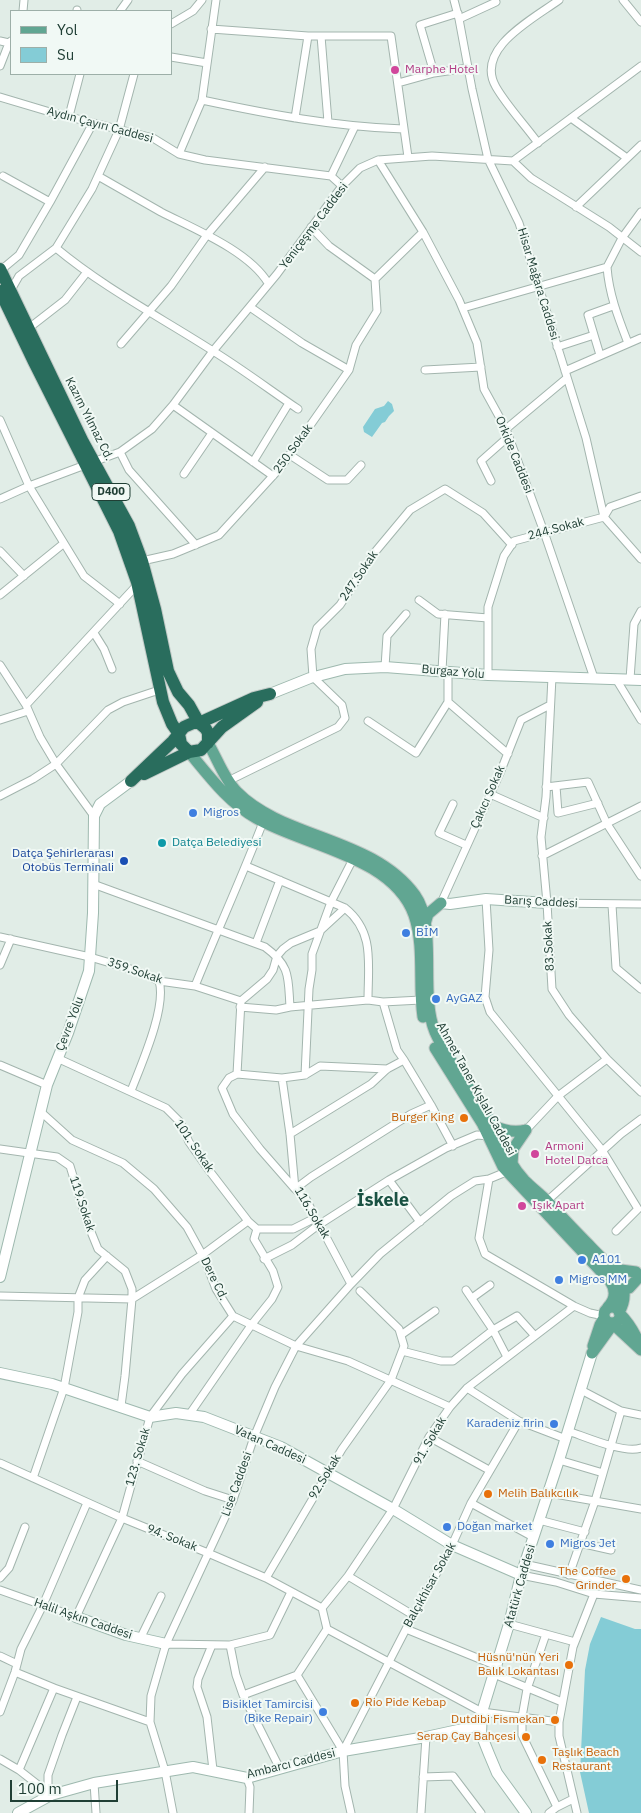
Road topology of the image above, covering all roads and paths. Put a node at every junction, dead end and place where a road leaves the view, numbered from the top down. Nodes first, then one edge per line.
1 (202, 0) edge
2 (216, 0) edge
3 (454, 0) edge
4 (559, 0) edge
5 (624, 0) edge
6 (496, 2) dead end
7 (459, 16) junction
8 (641, 22) edge
9 (172, 23) edge
10 (211, 30) junction
11 (308, 36) junction
12 (321, 36) junction
13 (10, 44) edge
14 (172, 57) edge
15 (207, 64) junction
16 (0, 66) edge
17 (641, 66) edge
18 (468, 68) junction
19 (434, 73) junction
20 (80, 75) edge
21 (134, 75) edge
22 (398, 83) junction
23 (0, 97) edge
24 (202, 100) junction
25 (69, 116) junction
26 (295, 118) junction
27 (571, 118) junction
28 (328, 122) junction
29 (93, 123) junction
30 (355, 126) junction
31 (403, 129) junction
32 (119, 130) junction
33 (538, 143) junction
34 (641, 145) edge
35 (179, 154) junction
36 (408, 157) junction
37 (627, 158) junction
38 (488, 159) junction
39 (378, 160) junction
40 (514, 161) junction
41 (265, 167) junction
42 (3, 176) dead end
43 (98, 176) junction
44 (331, 176) junction
45 (342, 186) junction
46 (50, 202) junction
47 (576, 207) junction
48 (641, 212) edge
49 (311, 227) junction
50 (423, 232) junction
51 (207, 235) junction
52 (622, 238) junction
53 (56, 248) junction
54 (641, 252) edge
55 (607, 266) junction
56 (0, 270) edge
57 (87, 272) junction
58 (375, 279) junction
59 (268, 283) junction
60 (538, 286) junction
61 (4, 298) edge
62 (613, 306) junction
63 (250, 307) junction
64 (463, 308) junction
65 (147, 312) junction
66 (29, 328) junction
67 (594, 335) junction
68 (641, 338) edge
69 (628, 343) junction
70 (121, 344) dead end
71 (557, 347) junction
72 (213, 351) junction
73 (600, 355) junction
74 (481, 367) junction
75 (349, 370) junction
76 (425, 370) dead end
77 (566, 374) junction
78 (289, 403) junction
79 (173, 405) junction
80 (298, 409) dead end
81 (0, 420) edge
82 (212, 433) junction
83 (507, 433) junction
84 (120, 452) junction
85 (290, 455) junction
86 (253, 462) junction
87 (90, 464) junction
88 (361, 465) dead end
89 (184, 474) dead end
90 (273, 476) junction
91 (491, 481) dead end
92 (29, 486) junction
93 (641, 496) edge
94 (0, 499) edge
95 (604, 517) junction
96 (544, 532) junction
97 (63, 544) junction
98 (196, 545) junction
99 (512, 545) junction
100 (0, 551) edge
101 (641, 560) edge
102 (142, 561) junction
103 (24, 576) junction
104 (138, 585) junction
105 (0, 595) edge
106 (418, 600) dead end
107 (120, 604) junction
108 (641, 611) edge
109 (406, 614) dead end
110 (445, 614) junction
111 (488, 618) junction
112 (94, 633) junction
113 (0, 665) edge
114 (385, 667) junction
115 (112, 669) dead end
116 (445, 671) junction
117 (488, 675) junction
118 (313, 677) junction
119 (552, 677) junction
120 (594, 678) junction
121 (616, 679) junction
122 (636, 680) edge
123 (159, 690) junction
124 (270, 694) junction
125 (448, 702) junction
126 (550, 705) junction
127 (27, 708) junction
128 (0, 720) edge
129 (641, 720) edge
130 (368, 721) dead end
131 (200, 723) junction
132 (179, 734) junction
133 (208, 742) junction
134 (189, 752) junction
135 (508, 754) junction
136 (56, 764) junction
137 (228, 780) junction
138 (131, 781) junction
139 (556, 786) junction
140 (546, 787) junction
141 (490, 794) junction
142 (0, 796) edge
143 (598, 803) junction
144 (453, 804) dead end
145 (641, 806) edge
146 (94, 816) junction
147 (544, 818) junction
148 (263, 822) junction
149 (607, 824) junction
150 (466, 845) junction
151 (542, 856) junction
152 (353, 859) junction
153 (246, 866) junction
154 (641, 876) edge
155 (280, 880) junction
156 (93, 884) junction
157 (415, 896) junction
158 (486, 899) junction
159 (331, 902) junction
160 (441, 903) junction
161 (547, 903) junction
162 (641, 904) edge
163 (612, 905) junction
164 (344, 908) junction
165 (425, 924) junction
166 (218, 929) junction
167 (320, 931) junction
168 (0, 937) edge
169 (11, 939) junction
170 (256, 943) junction
171 (277, 956) junction
172 (90, 957) junction
173 (0, 965) edge
174 (159, 981) junction
175 (195, 986) junction
176 (641, 989) edge
177 (368, 1000) junction
178 (421, 1000) junction
179 (384, 1002) junction
180 (240, 1004) junction
181 (308, 1006) junction
182 (290, 1007) junction
183 (57, 1058) junction
184 (607, 1059) junction
185 (404, 1060) junction
186 (0, 1065) edge
187 (388, 1069) junction
188 (237, 1074) junction
189 (305, 1075) junction
190 (282, 1078) junction
191 (47, 1085) junction
192 (131, 1091) junction
193 (641, 1092) edge
194 (558, 1096) junction
195 (431, 1105) junction
196 (40, 1112) junction
197 (641, 1119) edge
198 (526, 1130) junction
199 (490, 1131) junction
200 (290, 1134) junction
201 (453, 1146) junction
202 (0, 1149) edge
203 (602, 1151) junction
204 (30, 1153) junction
205 (510, 1169) junction
206 (489, 1178) junction
207 (389, 1180) junction
208 (295, 1189) junction
209 (547, 1201) junction
210 (248, 1221) junction
211 (316, 1222) junction
212 (420, 1222) junction
213 (257, 1229) junction
214 (616, 1231) dead end
215 (202, 1254) junction
216 (107, 1256) junction
217 (264, 1259) junction
218 (613, 1269) junction
219 (639, 1272) edge
220 (0, 1277) edge
221 (351, 1284) junction
222 (490, 1285) dead end
223 (619, 1289) junction
224 (466, 1290) dead end
225 (360, 1291) dead end
226 (0, 1296) edge
227 (78, 1298) junction
228 (472, 1298) junction
229 (132, 1299) junction
230 (574, 1306) junction
231 (435, 1311) dead end
232 (611, 1315) junction
233 (234, 1316) junction
234 (252, 1324) junction
235 (493, 1330) junction
236 (401, 1335) junction
237 (535, 1336) junction
238 (296, 1346) junction
239 (641, 1349) edge
240 (402, 1351) junction
241 (592, 1353) joint
242 (508, 1357) junction
243 (0, 1373) edge
244 (392, 1380) junction
245 (64, 1388) junction
246 (467, 1388) junction
247 (581, 1390) junction
248 (121, 1406) junction
249 (450, 1407) junction
250 (622, 1411) junction
251 (189, 1414) junction
252 (641, 1415) edge
253 (150, 1417) junction
254 (519, 1421) junction
255 (567, 1435) junction
256 (254, 1437) junction
257 (429, 1437) junction
258 (611, 1446) junction
259 (641, 1448) edge
260 (559, 1460) junction
261 (136, 1461) junction
262 (0, 1463) edge
263 (490, 1470) junction
264 (328, 1473) junction
265 (603, 1473) junction
266 (33, 1478) junction
267 (548, 1492) junction
268 (232, 1500) junction
269 (595, 1501) junction
270 (87, 1503) junction
271 (471, 1503) junction
272 (392, 1509) junction
273 (641, 1509) edge
274 (122, 1518) junction
275 (539, 1520) junction
276 (25, 1527) dead end
277 (585, 1532) junction
278 (533, 1538) junction
279 (580, 1543) junction
280 (452, 1545) junction
281 (611, 1550) dead end
282 (208, 1553) junction
283 (524, 1564) junction
284 (569, 1575) junction
285 (348, 1576) junction
286 (521, 1576) junction
287 (0, 1578) edge
288 (266, 1578) junction
289 (589, 1578) junction
290 (0, 1590) edge
291 (641, 1590) edge
292 (290, 1592) junction
293 (586, 1592) junction
294 (594, 1594) junction
295 (161, 1596) dead end
296 (641, 1598) edge
297 (43, 1605) junction
298 (322, 1608) junction
299 (413, 1615) junction
300 (76, 1617) junction
301 (510, 1624) junction
302 (406, 1628) junction
303 (327, 1630) junction
304 (546, 1634) junction
305 (140, 1639) junction
306 (575, 1642) junction
307 (166, 1644) junction
308 (212, 1645) junction
309 (230, 1645) junction
310 (0, 1656) edge
311 (389, 1662) junction
312 (17, 1664) junction
313 (495, 1670) junction
314 (15, 1672) junction
315 (297, 1674) junction
316 (54, 1688) junction
317 (527, 1689) junction
318 (243, 1695) junction
319 (78, 1697) junction
320 (562, 1702) junction
321 (0, 1712) edge
322 (482, 1712) junction
323 (522, 1717) junction
324 (150, 1722) junction
325 (559, 1722) junction
326 (481, 1725) junction
327 (426, 1737) junction
328 (343, 1752) junction
329 (0, 1759) edge
330 (280, 1769) junction
331 (19, 1770) junction
332 (213, 1770) junction
333 (165, 1771) junction
334 (423, 1777) junction
335 (247, 1778) junction
336 (94, 1783) junction
337 (51, 1795) junction
338 (573, 1800) junction
339 (557, 1807) junction
340 (18, 1813) edge
341 (96, 1813) edge
342 (173, 1813) edge
343 (249, 1813) edge
344 (351, 1813) edge
345 (421, 1813) edge
346 (481, 1813) edge
347 (526, 1813) edge
348 (549, 1813) edge
349 (577, 1813) edge

1 - 9 street
2 - 10 street
3 - 7 street, Hisar Mağara Caddesi
4 - 33 street
5 - 8 street
6 - 7 street
7 - 18 street, Hisar Mağara Caddesi
7 - 19 street
10 - 11 street
10 - 15 street
11 - 12 street
11 - 26 street
12 - 22 street
12 - 28 street
13 - 16 street
14 - 15 street
15 - 24 street
17 - 27 street
18 - 19 street
18 - 38 street, Hisar Mağara Caddesi
19 - 22 street
20 - 25 street
21 - 32 street
22 - 31 street
23 - 25 street, Aydın Çayırı Caddesi
24 - 26 street
24 - 35 street
25 - 29 street, Aydın Çayırı Caddesi
26 - 28 street
27 - 33 street
27 - 37 street
28 - 30 street
29 - 32 street, Aydın Çayırı Caddesi
29 - 46 street
30 - 31 street
30 - 44 street
31 - 36 street
32 - 35 street, Aydın Çayırı Caddesi
32 - 43 street
33 - 40 street
34 - 37 street
35 - 41 street, Aydın Çayırı Caddesi
36 - 38 street, Yeniçeşme Caddesi
36 - 39 street, Yeniçeşme Caddesi
37 - 47 street
38 - 40 street, Yeniçeşme Caddesi
38 - 60 street, Hisar Mağara Caddesi
39 - 45 street, Yeniçeşme Caddesi
39 - 50 street, Orkide Caddesi
40 - 47 street
41 - 44 street, Aydın Çayırı Caddesi
41 - 51 street
42 - 46 street
43 - 51 street
43 - 53 street
44 - 45 street
45 - 49 street, Yeniçeşme Caddesi
46 - 56 street
47 - 52 street
48 - 52 street
49 - 58 street
49 - 59 street, Yeniçeşme Caddesi
50 - 58 street
50 - 64 street, Orkide Caddesi
51 - 59 street
51 - 65 street
52 - 54 street
52 - 55 street
53 - 57 street
53 - 61 street
55 - 60 street
55 - 62 street
56 - 61 highway, Kazım Yılmaz Cd. / D400
57 - 65 street
57 - 66 street
58 - 75 street, 250.Sokak
59 - 63 street, Yeniçeşme Caddesi
60 - 64 street
60 - 71 street, Hisar Mağara Caddesi
61 - 66 highway, Kazım Yılmaz Cd. / D400
61 - 87 highway, Kazım Yılmaz Cd. / D400
62 - 67 street
62 - 69 street
63 - 72 street, Yeniçeşme Caddesi
63 - 75 street
64 - 74 street, Orkide Caddesi
65 - 70 street
65 - 72 street
66 - 87 highway, Kazım Yılmaz Cd. / D400
67 - 71 street
67 - 73 street
68 - 69 street
69 - 73 street
71 - 77 street, Hisar Mağara Caddesi
72 - 78 street
72 - 79 street, Yeniçeşme Caddesi
73 - 77 street
74 - 76 street
74 - 83 street, Orkide Caddesi
75 - 85 street, 250.Sokak
77 - 83 street
77 - 95 street, Hisar Mağara Caddesi
78 - 80 street
78 - 86 street
79 - 82 street
79 - 84 street, Yeniçeşme Caddesi
81 - 92 street
82 - 86 street
82 - 89 street
83 - 91 street
83 - 96 street, Orkide Caddesi
84 - 87 street, Yeniçeşme Caddesi
84 - 98 street
85 - 88 street
85 - 90 street, 250.Sokak
86 - 90 street
87 - 92 street, Yeniçeşme Caddesi
87 - 102 highway, Kazım Yılmaz Cd. / D400
87 - 104 highway, Kazım Yılmaz Cd. / D400
90 - 98 street, 250.Sokak
92 - 94 street, Yeniçeşme Caddesi
92 - 97 street
93 - 95 street, 244.Sokak
95 - 96 street, 244.Sokak
95 - 101 street, Hisar Mağara Caddesi
96 - 99 street, 244.Sokak
96 - 120 street, Orkide Caddesi
97 - 103 street
97 - 107 street
98 - 102 street, 250.Sokak
99 - 111 street, 244.Sokak
99 - 118 street, 247.Sokak
100 - 103 street
102 - 131 highway, Kazım Yılmaz Cd. / D400
103 - 105 street
104 - 107 street
104 - 123 highway, Kazım Yılmaz Cd. / D400
106 - 110 street
107 - 112 street
108 - 122 street
109 - 114 street
110 - 111 street
110 - 116 street
111 - 117 street, 244.Sokak
112 - 115 street
112 - 127 street
113 - 127 street
114 - 116 street, Burgaz Yolu
114 - 118 street, Burgaz Yolu
116 - 117 street, Burgaz Yolu
116 - 125 street
117 - 119 street, Burgaz Yolu
118 - 124 street, Burgaz Yolu
118 - 137 street
119 - 120 street, Burgaz Yolu
119 - 126 street, 83.Sokak
120 - 121 street, Burgaz Yolu
121 - 122 street, Burgaz Yolu
121 - 129 street
123 - 132 highway, Kazım Yılmaz Cd. / D400
123 - 136 street
124 - 131 highway
124 - 133 highway
125 - 130 street
125 - 135 street
126 - 135 street, Çakıcı Sokak
126 - 140 street, 83.Sokak
127 - 128 street
127 - 136 street
131 - 132 highway
131 - 133 highway, D400
132 - 134 highway, D400
132 - 138 highway
133 - 134 highway
133 - 137 main road, Ahmet Taner Kışlalı Caddesi
134 - 138 highway
134 - 148 main road, Ahmet Taner Kışlalı Caddesi
135 - 141 street, Çakıcı Sokak
136 - 142 street
136 - 146 street
137 - 157 main road, Ahmet Taner Kışlalı Caddesi
138 - 146 street
139 - 140 street
139 - 143 street
139 - 143 street
140 - 147 street, 83.Sokak
141 - 147 street
141 - 150 street, Çakıcı Sokak
143 - 149 street
144 - 150 street
145 - 149 street
146 - 156 street, Çevre Yolu
147 - 151 street, 83.Sokak
148 - 152 main road, Ahmet Taner Kışlalı Caddesi
148 - 153 street
149 - 151 street
149 - 154 street
150 - 160 street, Çakıcı Sokak
151 - 161 street, 83.Sokak
152 - 159 street
152 - 178 main road, Ahmet Taner Kışlalı Caddesi
153 - 155 street
153 - 166 street
155 - 159 street
155 - 170 street
156 - 166 street
156 - 172 street, Çevre Yolu
157 - 160 main road
157 - 165 main road, Ahmet Taner Kışlalı Caddesi
158 - 160 street, Barış Caddesi
158 - 161 street, Barış Caddesi
158 - 194 street
159 - 164 street
159 - 167 street
160 - 165 main road
161 - 163 street, Barış Caddesi
161 - 184 street, 83.Sokak
162 - 163 street, Barış Caddesi
163 - 176 street
164 - 167 street
164 - 177 street
165 - 199 main road, Ahmet Taner Kışlalı Caddesi
166 - 170 street
166 - 175 street
167 - 171 street
167 - 181 street
168 - 169 street, 359.Sokak
169 - 172 street, 359.Sokak
169 - 173 street
170 - 171 street
171 - 180 street
171 - 182 street
172 - 174 street, 359.Sokak
172 - 183 street, Çevre Yolu
174 - 175 street, 359.Sokak
174 - 192 street
175 - 180 street, 359.Sokak
177 - 179 street, 359.Sokak
177 - 181 street, 359.Sokak
178 - 179 street, 359.Sokak
178 - 199 main road, Ahmet Taner Kışlalı Caddesi
179 - 185 street
180 - 182 street, 359.Sokak
180 - 188 street
181 - 182 street, 359.Sokak
181 - 189 street
183 - 191 street, Çevre Yolu
183 - 192 street, 101. Sokak
184 - 193 street, 83.Sokak
184 - 194 street
185 - 187 street
185 - 195 street
186 - 191 street
187 - 189 street
187 - 200 street
188 - 190 street
188 - 208 street
189 - 190 street
190 - 200 street, 116.Sokak
191 - 196 street, Çevre Yolu
192 - 210 street, 101. Sokak
194 - 198 street
194 - 203 street
195 - 201 street
195 - 208 street
196 - 204 street, Çevre Yolu
196 - 215 street, Dere Cd.
197 - 203 street
198 - 199 main road
198 - 205 main road
199 - 201 street
199 - 205 main road, Ahmet Taner Kışlalı Caddesi
200 - 208 street, 116.Sokak
201 - 207 street
202 - 204 street, 119.Sokak
203 - 209 street
203 - 214 street
204 - 216 street, 119.Sokak
204 - 220 street, Çevre Yolu
205 - 206 street, Lise Caddesi
205 - 209 main road, Ahmet Taner Kışlalı Caddesi
205 - 223 main road, Ahmet Taner Kışlalı Caddesi
206 - 212 street, Lise Caddesi
206 - 230 street
207 - 211 street
207 - 212 street
208 - 211 street, 116.Sokak
209 - 218 main road, Ahmet Taner Kışlalı Caddesi
210 - 213 street, 101. Sokak
210 - 215 street
211 - 213 street
211 - 217 street
211 - 221 street, 116.Sokak
212 - 221 street, Lise Caddesi
213 - 217 street
215 - 229 street
215 - 233 street, Dere Cd.
216 - 227 street
216 - 229 street, 119.Sokak
217 - 234 street
218 - 219 main road
218 - 223 main road, Ahmet Taner Kışlalı Caddesi
219 - 223 main road
221 - 238 street, Lise Caddesi
222 - 228 street
223 - 232 main road
224 - 228 street
225 - 236 street
226 - 227 street
227 - 229 street
227 - 245 street
228 - 235 street
229 - 248 street, 119.Sokak
230 - 232 street
230 - 237 street, 91. Sokak
231 - 236 street
232 - 239 main road
232 - 241 main road
233 - 234 street
233 - 253 street, 123. Sokak
234 - 238 street
234 - 251 street
235 - 237 street
235 - 240 street
235 - 242 street
236 - 240 street
237 - 242 street, 91. Sokak
238 - 244 street
238 - 256 street, Lise Caddesi
240 - 244 street
241 - 247 street, Atatürk Caddesi
242 - 246 street, 91. Sokak
243 - 245 street, Vatan Caddesi
244 - 249 street
244 - 264 street, 92.Sokak
245 - 248 street, Vatan Caddesi
245 - 266 street
246 - 249 street, 91. Sokak
246 - 254 street
247 - 250 street
247 - 255 street, Atatürk Caddesi
248 - 253 street, Vatan Caddesi
249 - 257 street, 91. Sokak
250 - 252 street
250 - 258 street
251 - 253 street, Vatan Caddesi
251 - 256 street, Vatan Caddesi
253 - 261 street, 123. Sokak
254 - 255 street
254 - 263 street, Balçıkhisar Sokak
255 - 258 street
255 - 260 street, Atatürk Caddesi
256 - 264 street, Vatan Caddesi
256 - 268 street, Lise Caddesi
257 - 263 street
257 - 272 street, 91. Sokak
258 - 259 street
258 - 265 street
260 - 265 street
260 - 267 street, Atatürk Caddesi
261 - 268 street
261 - 274 street, 123. Sokak
262 - 266 street, 94. Sokak
263 - 271 street, Balçıkhisar Sokak
264 - 272 street, Vatan Caddesi
264 - 288 street, 92.Sokak
265 - 269 street
266 - 270 street, 94. Sokak
267 - 269 street
267 - 275 street, Atatürk Caddesi
268 - 282 street, Lise Caddesi
269 - 273 street
269 - 277 street
270 - 274 street, 94. Sokak
270 - 297 street
271 - 278 street
271 - 280 street, Balçıkhisar Sokak
272 - 280 street, Vatan Caddesi
272 - 285 street, 91. Sokak
274 - 282 street, 94. Sokak
274 - 300 street, 123. Sokak
275 - 277 street
275 - 278 street, Atatürk Caddesi
276 - 287 street
277 - 279 street
278 - 283 street, Atatürk Caddesi
279 - 281 street
279 - 284 street
280 - 286 street, Vatan Caddesi
280 - 299 street, Balçıkhisar Sokak
282 - 288 street, 94. Sokak
282 - 307 street, Lise Caddesi
283 - 284 street
283 - 286 street, Atatürk Caddesi
284 - 289 street
285 - 298 street, 91. Sokak
285 - 299 street
286 - 293 street
286 - 301 street, Atatürk Caddesi
288 - 292 street, 94. Sokak
289 - 291 street
289 - 293 street
290 - 297 street, Halil Aşkın Caddesi
292 - 298 street, 94. Sokak
292 - 309 street
293 - 294 street
294 - 296 street
294 - 306 street
295 - 305 street
297 - 300 street, Halil Aşkın Caddesi
297 - 312 street
298 - 303 street
299 - 302 street, Balçıkhisar Sokak
300 - 305 street, Halil Aşkın Caddesi
301 - 304 street
301 - 313 street, Atatürk Caddesi
302 - 311 street, Balçıkhisar Sokak
302 - 313 street
303 - 311 street
303 - 315 street
304 - 306 street
304 - 317 street
305 - 307 street, Halil Aşkın Caddesi
306 - 320 street
307 - 308 street
307 - 324 street, Lise Caddesi
308 - 309 street
308 - 332 street
309 - 318 street
310 - 312 street
311 - 322 street
311 - 328 street, Balçıkhisar Sokak
312 - 314 street
313 - 317 street
313 - 322 street, Atatürk Caddesi
314 - 316 street
314 - 321 street
315 - 318 street
315 - 328 street
316 - 319 street
316 - 331 street
317 - 320 street
317 - 323 street
318 - 330 street
319 - 324 street
319 - 337 street
320 - 325 street
322 - 323 street
322 - 326 street, Atatürk Caddesi
323 - 325 street
323 - 339 street
324 - 333 street, Lise Caddesi
325 - 338 street
326 - 327 street, Ambarcı Caddesi
326 - 347 street, Atatürk Caddesi
327 - 328 street, Ambarcı Caddesi
327 - 334 street
328 - 330 street, Ambarcı Caddesi
328 - 344 street
329 - 331 street
330 - 335 street, Ambarcı Caddesi
331 - 337 street
332 - 333 street, Ambarcı Caddesi
332 - 335 street, Ambarcı Caddesi
333 - 336 street, Ambarcı Caddesi
333 - 342 street, Lise Caddesi
334 - 345 street
334 - 346 street
335 - 343 street
336 - 337 street, Ambarcı Caddesi
336 - 341 street
337 - 340 street, Ambarcı Caddesi
338 - 339 street
338 - 349 street
339 - 348 street

